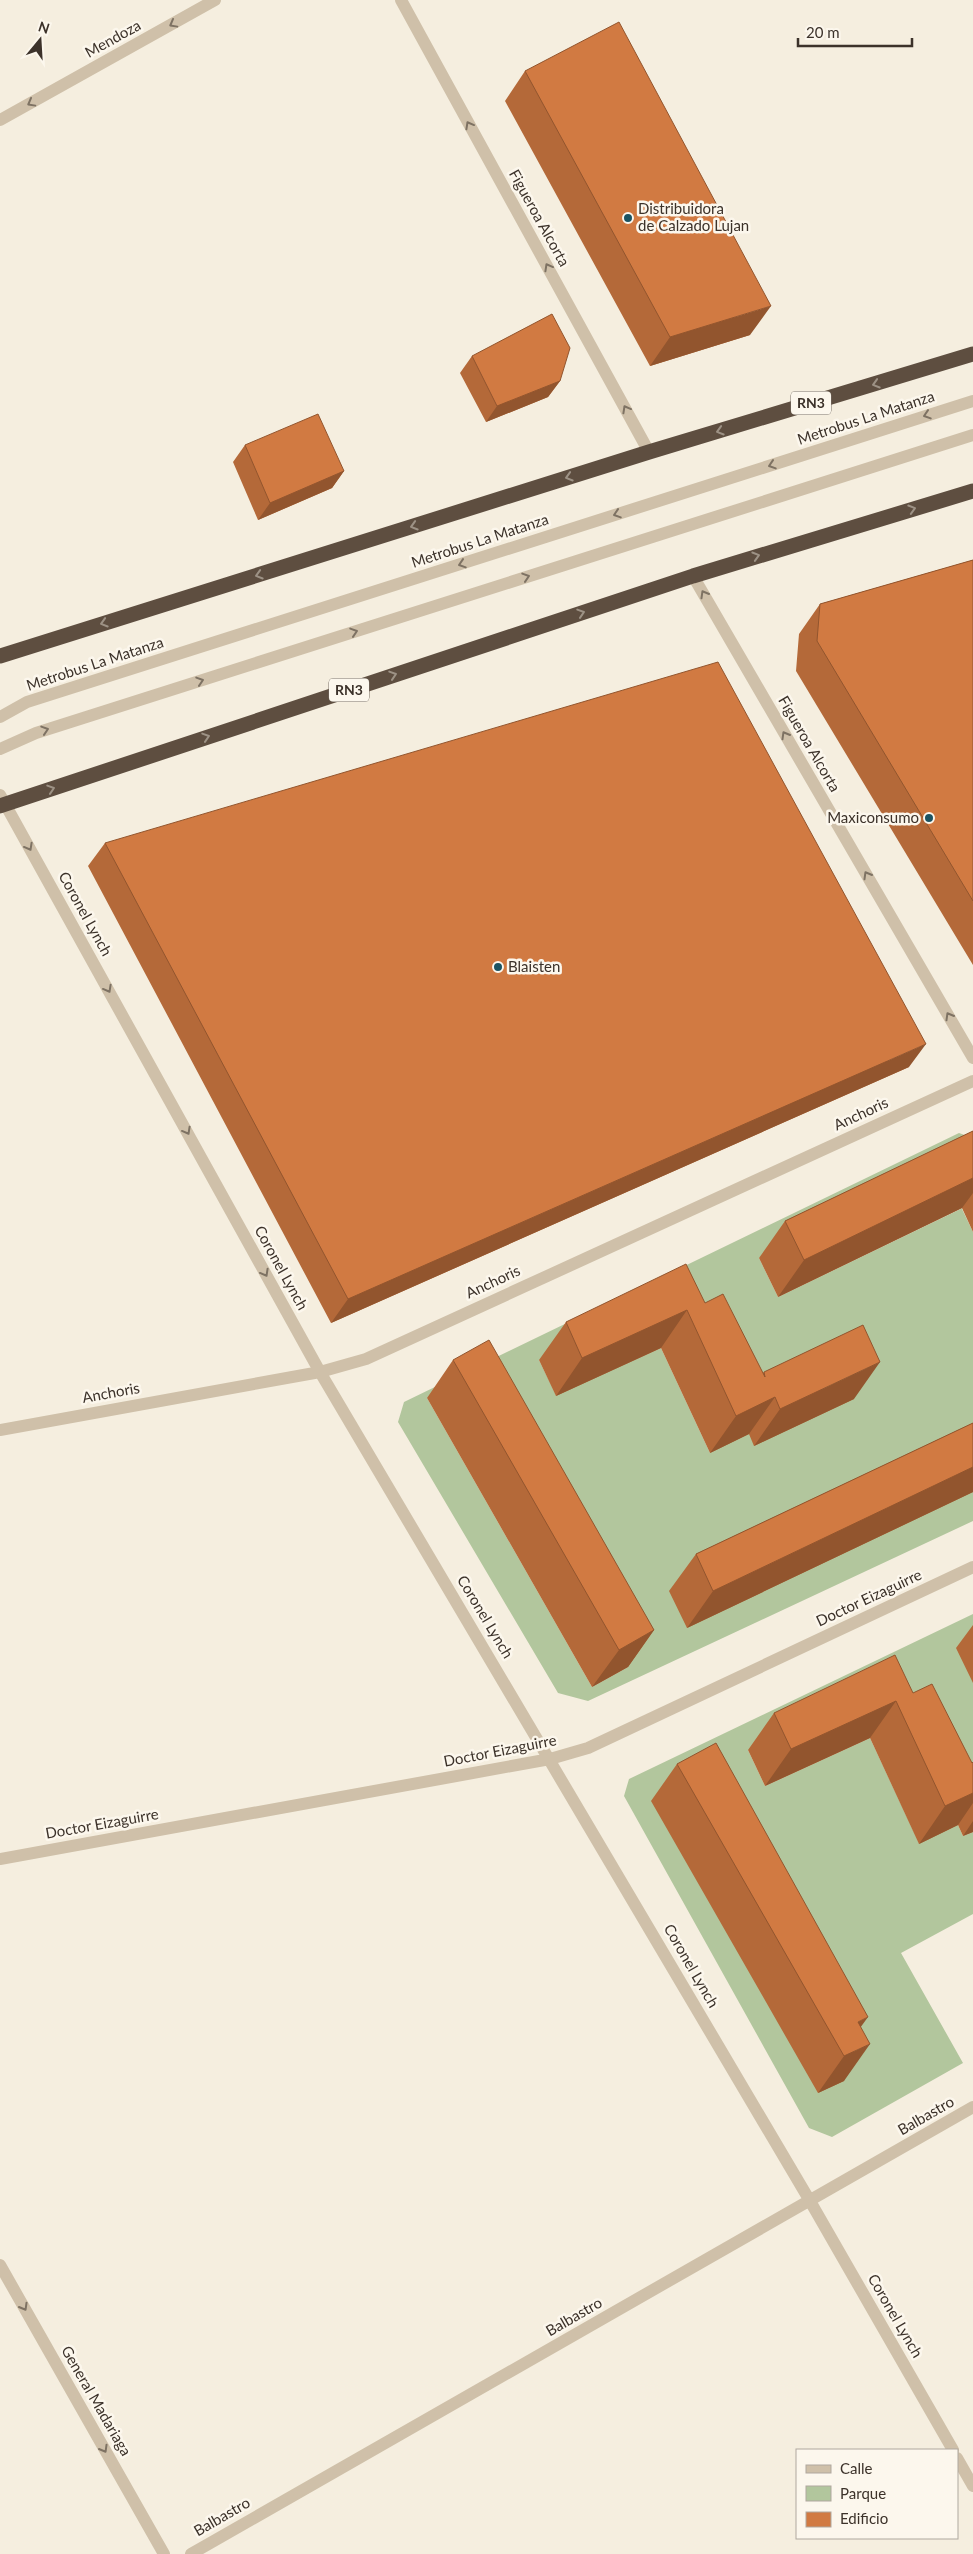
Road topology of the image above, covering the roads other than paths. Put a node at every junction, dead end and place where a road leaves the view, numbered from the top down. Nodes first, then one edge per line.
1 (215, 0) edge
2 (401, 0) edge
3 (0, 120) edge
4 (973, 354) edge
5 (973, 400) edge
6 (973, 435) edge
7 (649, 452) junction
8 (973, 490) edge
9 (693, 576) junction
10 (0, 656) edge
11 (0, 717) edge
12 (0, 749) edge
13 (2, 802) edge
14 (973, 1058) edge
15 (973, 1081) edge
16 (320, 1372) junction
17 (0, 1430) edge
18 (973, 1567) edge
19 (550, 1759) junction
20 (0, 1859) edge
21 (973, 2107) edge
22 (810, 2201) junction
23 (0, 2265) edge
24 (952, 2449) edge
25 (958, 2460) edge
26 (973, 2486) edge
27 (164, 2554) edge
28 (191, 2554) edge

1 -> 3 street, Mendoza
7 -> 2 street, Figueroa Alcorta
4 -> 7 highway, RN3
5 -> 11 street, Metrobus La Matanza
12 -> 6 street
7 -> 10 highway, RN3
9 -> 8 highway, RN3
13 -> 9 highway, RN3
14 -> 9 street, Figueroa Alcorta
13 -> 16 street, Coronel Lynch
15 - 16 street, Anchoris
16 - 17 street, Anchoris
16 - 19 street, Coronel Lynch
18 - 19 street, Doctor Eizaguirre
19 - 20 street, Doctor Eizaguirre
19 - 22 street, Coronel Lynch
21 - 22 street, Balbastro
22 - 24 street, Coronel Lynch
22 - 28 street, Balbastro
23 -> 27 street, General Madariaga
25 - 26 street

